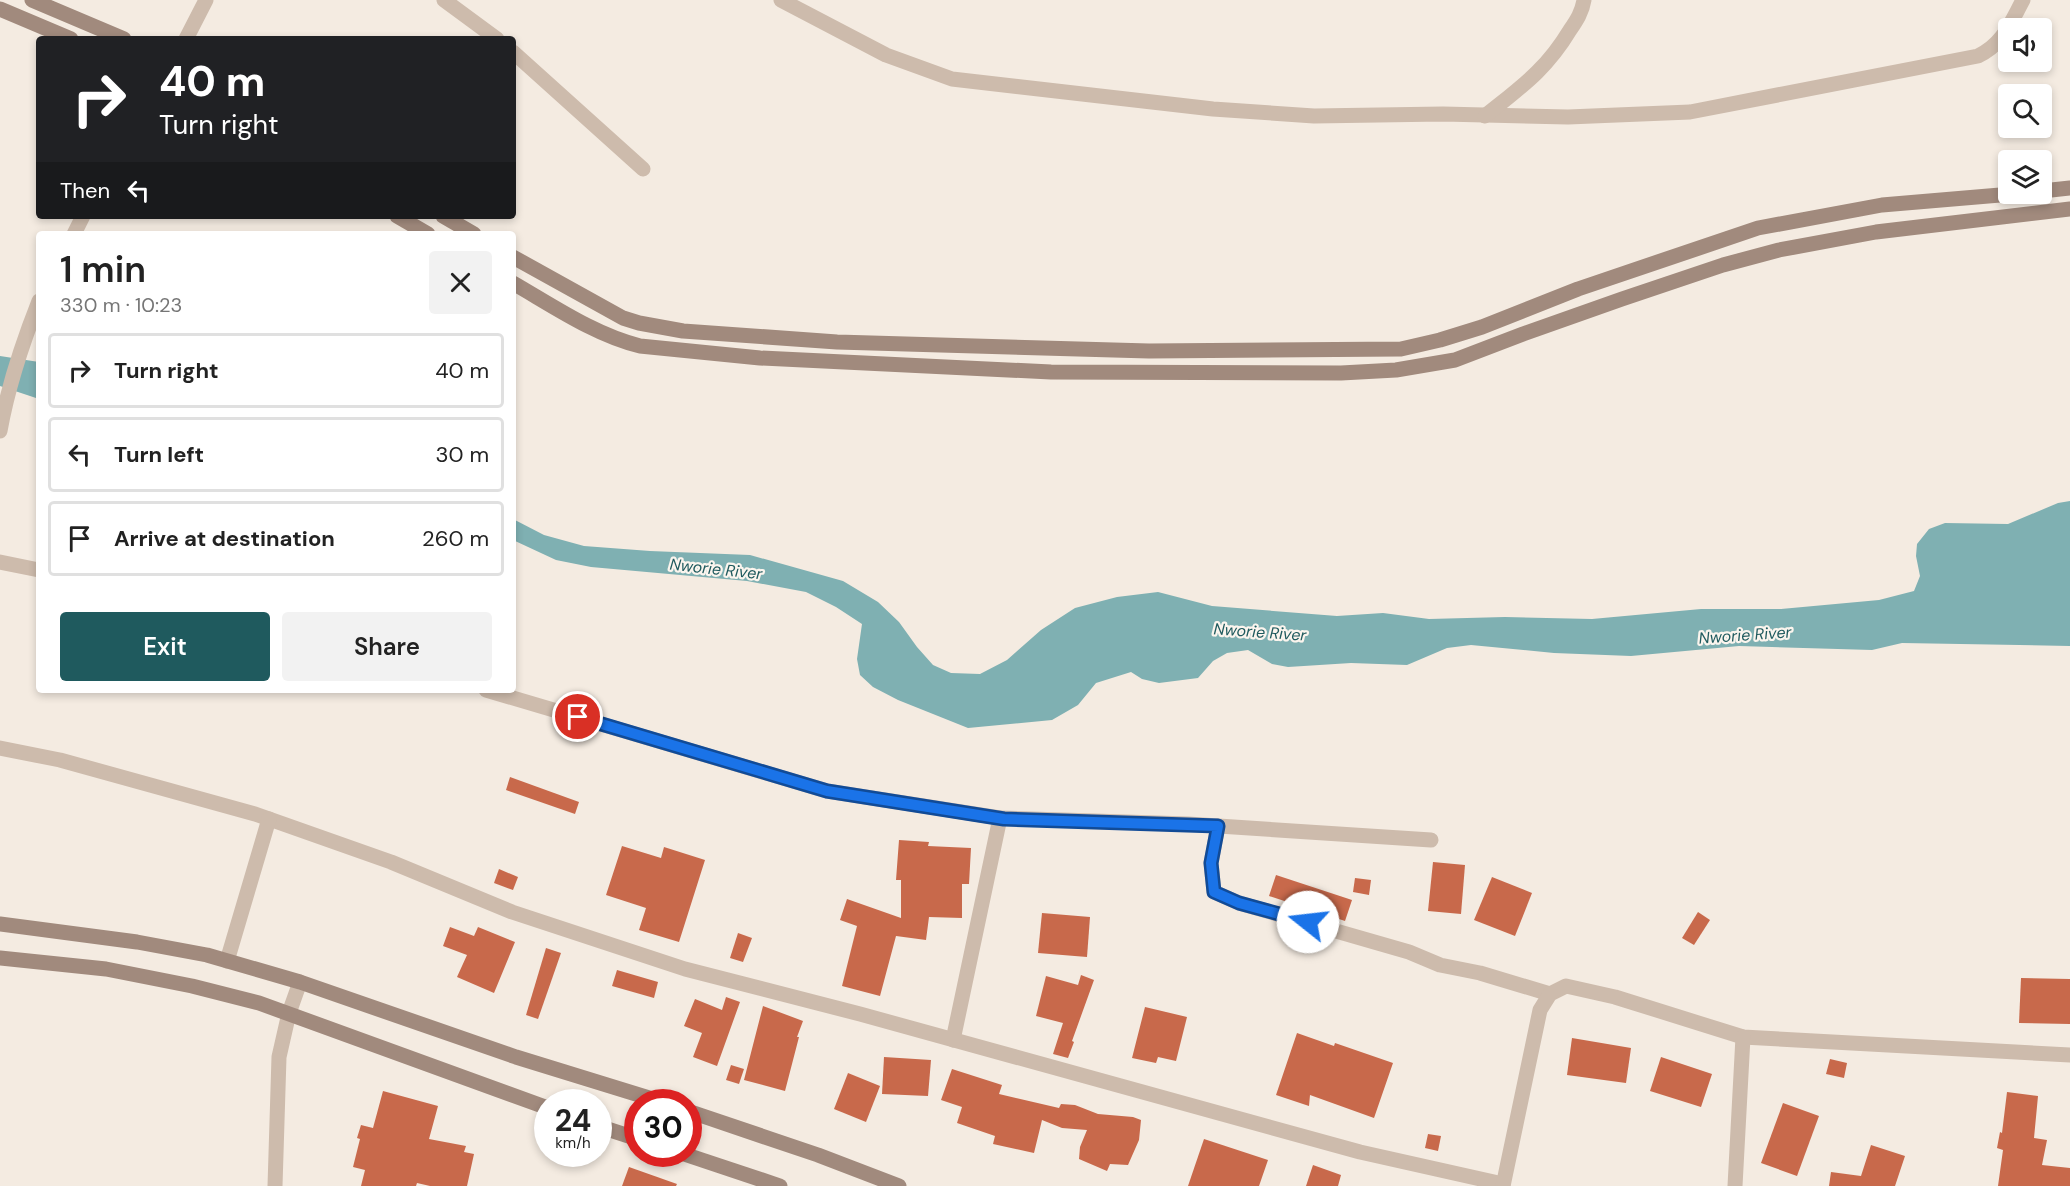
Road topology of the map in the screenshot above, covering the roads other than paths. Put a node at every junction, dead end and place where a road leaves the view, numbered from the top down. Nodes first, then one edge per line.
1 (32, 0) edge
2 (206, 0) edge
3 (444, 0) edge
4 (781, 0) edge
5 (1584, 0) edge
6 (2023, 0) edge
7 (0, 9) edge
8 (64, 36) edge
9 (117, 36) edge
10 (188, 36) edge
11 (493, 36) edge
12 (516, 55) edge
13 (1485, 116) junction
14 (643, 169) dead end
15 (2070, 188) edge
16 (2052, 190) edge
17 (1998, 195) edge
18 (2070, 209) edge
19 (402, 219) edge
20 (448, 219) edge
21 (423, 231) edge
22 (469, 231) edge
23 (516, 258) edge
24 (516, 285) edge
25 (36, 309) edge
26 (0, 431) edge
27 (0, 562) edge
28 (36, 569) edge
29 (496, 693) edge
30 (0, 748) edge
31 (1000, 818) junction
32 (269, 819) junction
33 (1218, 826) junction
34 (1431, 840) dead end
35 (0, 924) edge
36 (0, 958) edge
37 (227, 961) junction
38 (300, 982) junction
39 (1550, 994) junction
40 (289, 1013) junction
41 (1743, 1037) junction
42 (953, 1040) junction
43 (2070, 1056) edge
44 (624, 1090) edge
45 (534, 1103) edge
46 (702, 1116) edge
47 (702, 1160) edge
48 (1503, 1185) edge
49 (275, 1186) edge
50 (780, 1186) edge
51 (899, 1186) edge
52 (1735, 1186) edge

1 - 9 main road
2 - 10 street
3 - 11 street
4 - 13 street
5 - 13 street
6 - 13 street
7 - 8 main road
12 - 14 street
15 - 16 main road
17 - 23 main road
18 - 24 main road
19 - 21 main road
20 - 22 main road
25 - 26 street
27 - 28 street
29 - 31 street
30 - 32 street
31 - 33 street
31 - 42 street
32 - 37 street
32 - 42 street
33 - 34 street
33 - 39 street
35 - 37 main road
36 - 40 main road
37 - 38 main road
38 - 40 street
38 - 44 main road
39 - 41 street
39 - 48 street
40 - 45 main road
40 - 49 street
41 - 43 street
41 - 52 street
42 - 48 street
46 - 51 main road
47 - 50 main road

